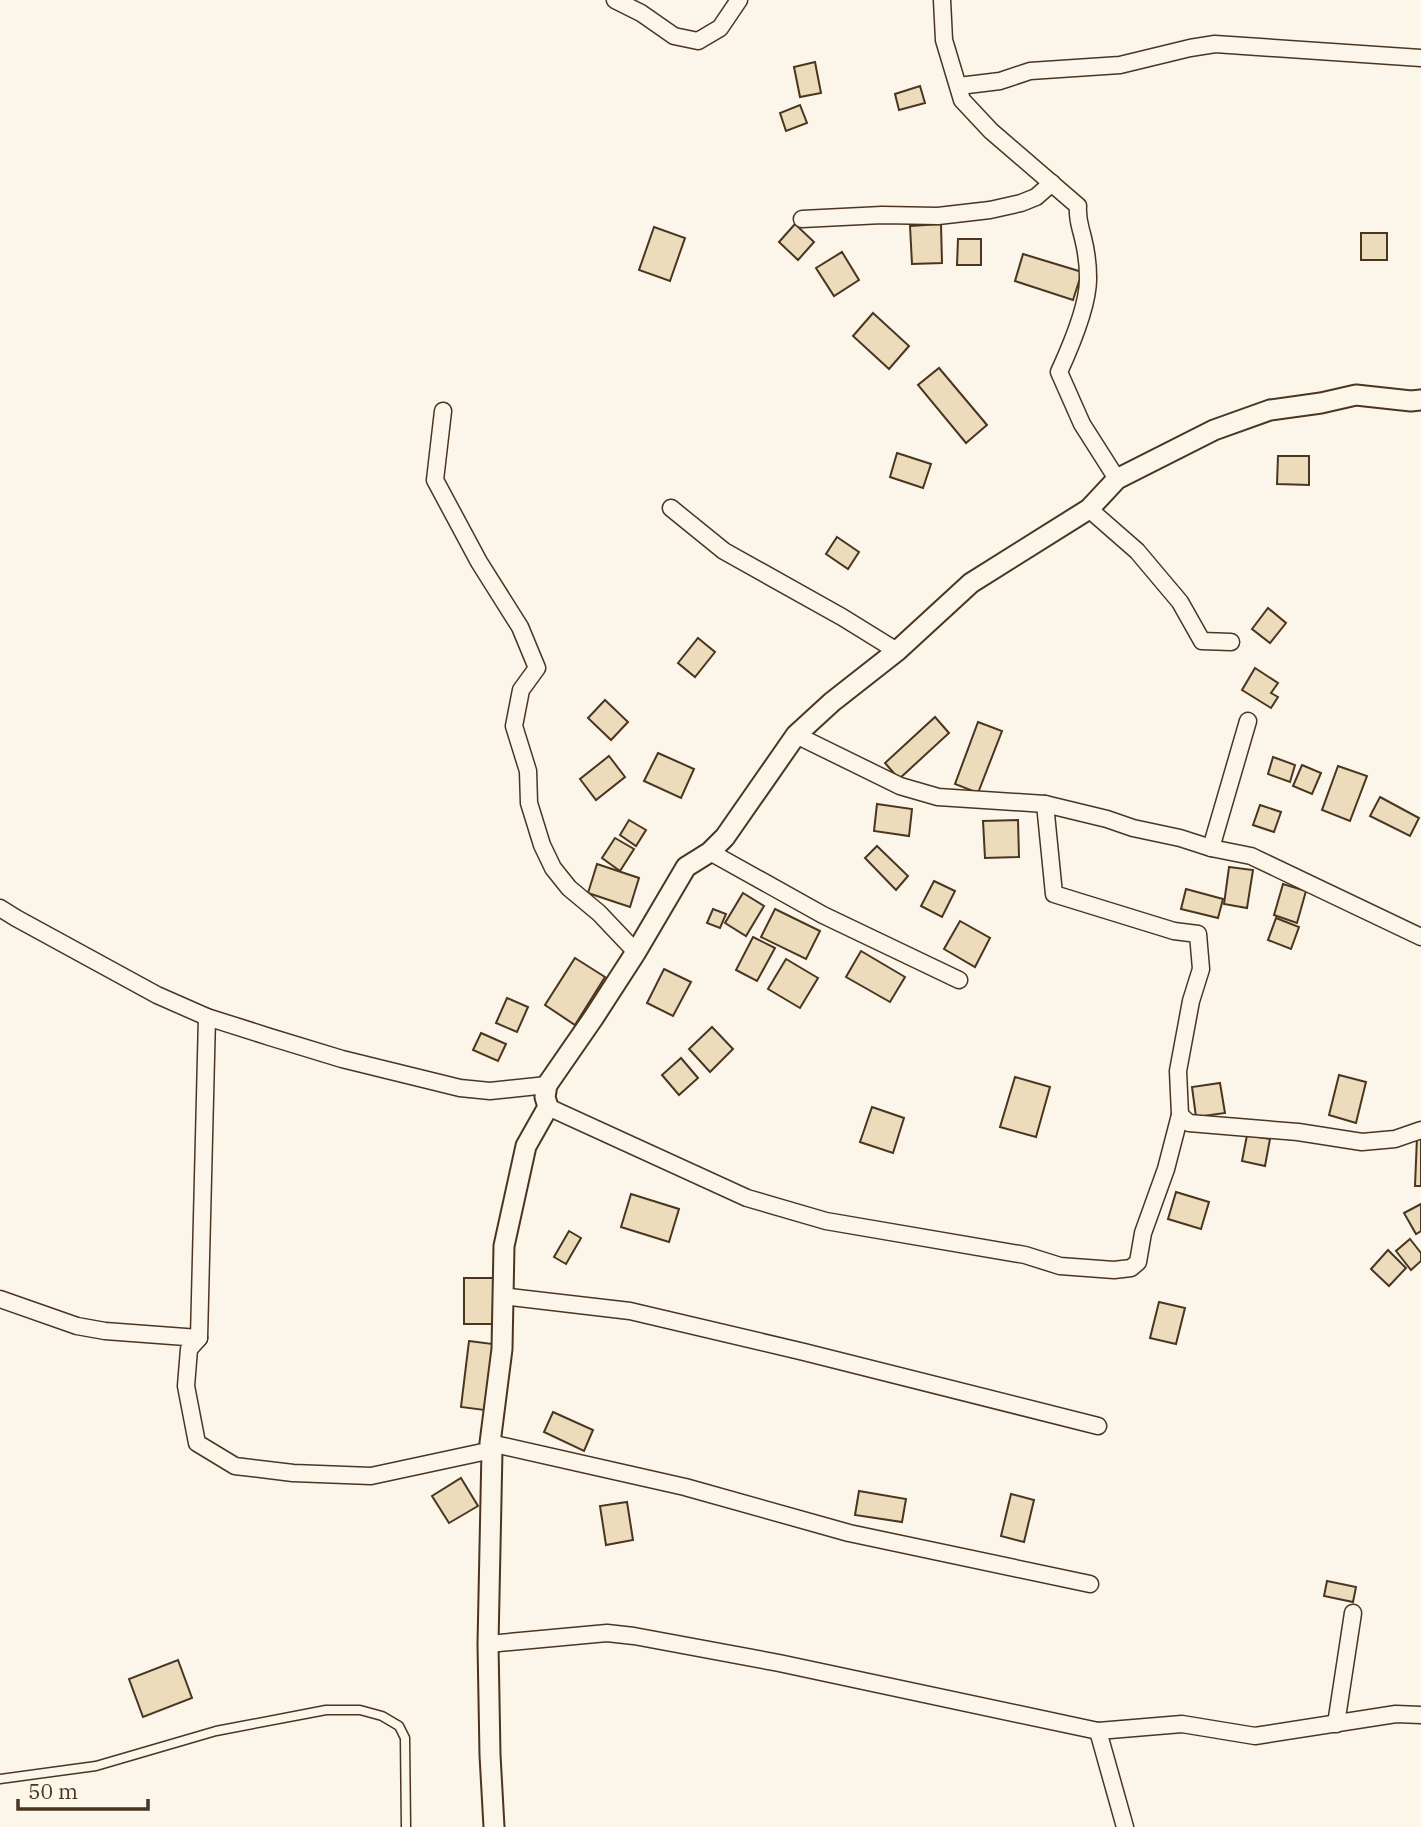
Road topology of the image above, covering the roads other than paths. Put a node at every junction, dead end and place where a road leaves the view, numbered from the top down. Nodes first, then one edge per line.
1 (615, 0) edge
2 (739, 0) edge
3 (942, 0) edge
4 (1421, 58) edge
5 (959, 86) junction
6 (1052, 183) junction
7 (802, 219) dead end
8 (1421, 400) edge
9 (443, 411) dead end
10 (1117, 479) junction
11 (671, 508) dead end
12 (1089, 509) junction
13 (1231, 642) dead end
14 (897, 652) junction
15 (1248, 721) dead end
16 (796, 735) junction
17 (1045, 804) junction
18 (1211, 848) junction
19 (710, 852) junction
20 (0, 908) edge
21 (1421, 937) edge
22 (636, 952) junction
23 (959, 980) dead end
24 (207, 1017) junction
25 (547, 1085) junction
26 (548, 1107) junction
27 (1180, 1115) junction
28 (1421, 1130) edge
29 (502, 1296) junction
30 (0, 1299) edge
31 (199, 1338) junction
32 (1098, 1426) dead end
33 (491, 1447) junction
34 (1090, 1584) dead end
35 (1353, 1613) dead end
36 (488, 1644) junction
37 (1421, 1714) edge
38 (1336, 1724) junction
39 (1098, 1731) junction
40 (0, 1779) edge
41 (406, 1827) edge
42 (494, 1827) edge
43 (1125, 1827) edge

1 - 2 street
3 - 5 street
4 - 5 street
5 - 6 street
6 - 7 street
6 - 10 street
8 - 10 street
9 - 22 street
10 - 12 street
11 - 14 street
12 - 13 street
12 - 14 street
14 - 16 street
15 - 18 street
16 - 17 street
16 - 19 street
17 - 18 street
17 - 27 street
18 - 21 street
19 - 22 street
19 - 23 street
20 - 24 street
22 - 25 street
24 - 25 street
24 - 31 street
25 - 26 street
26 - 27 street
26 - 29 street
27 - 28 street
29 - 32 street
29 - 33 street
30 - 31 street
31 - 33 street
33 - 34 street
33 - 36 street
35 - 38 street
36 - 39 street
36 - 42 street
37 - 38 street
38 - 39 street
39 - 43 street
40 - 41 lane

